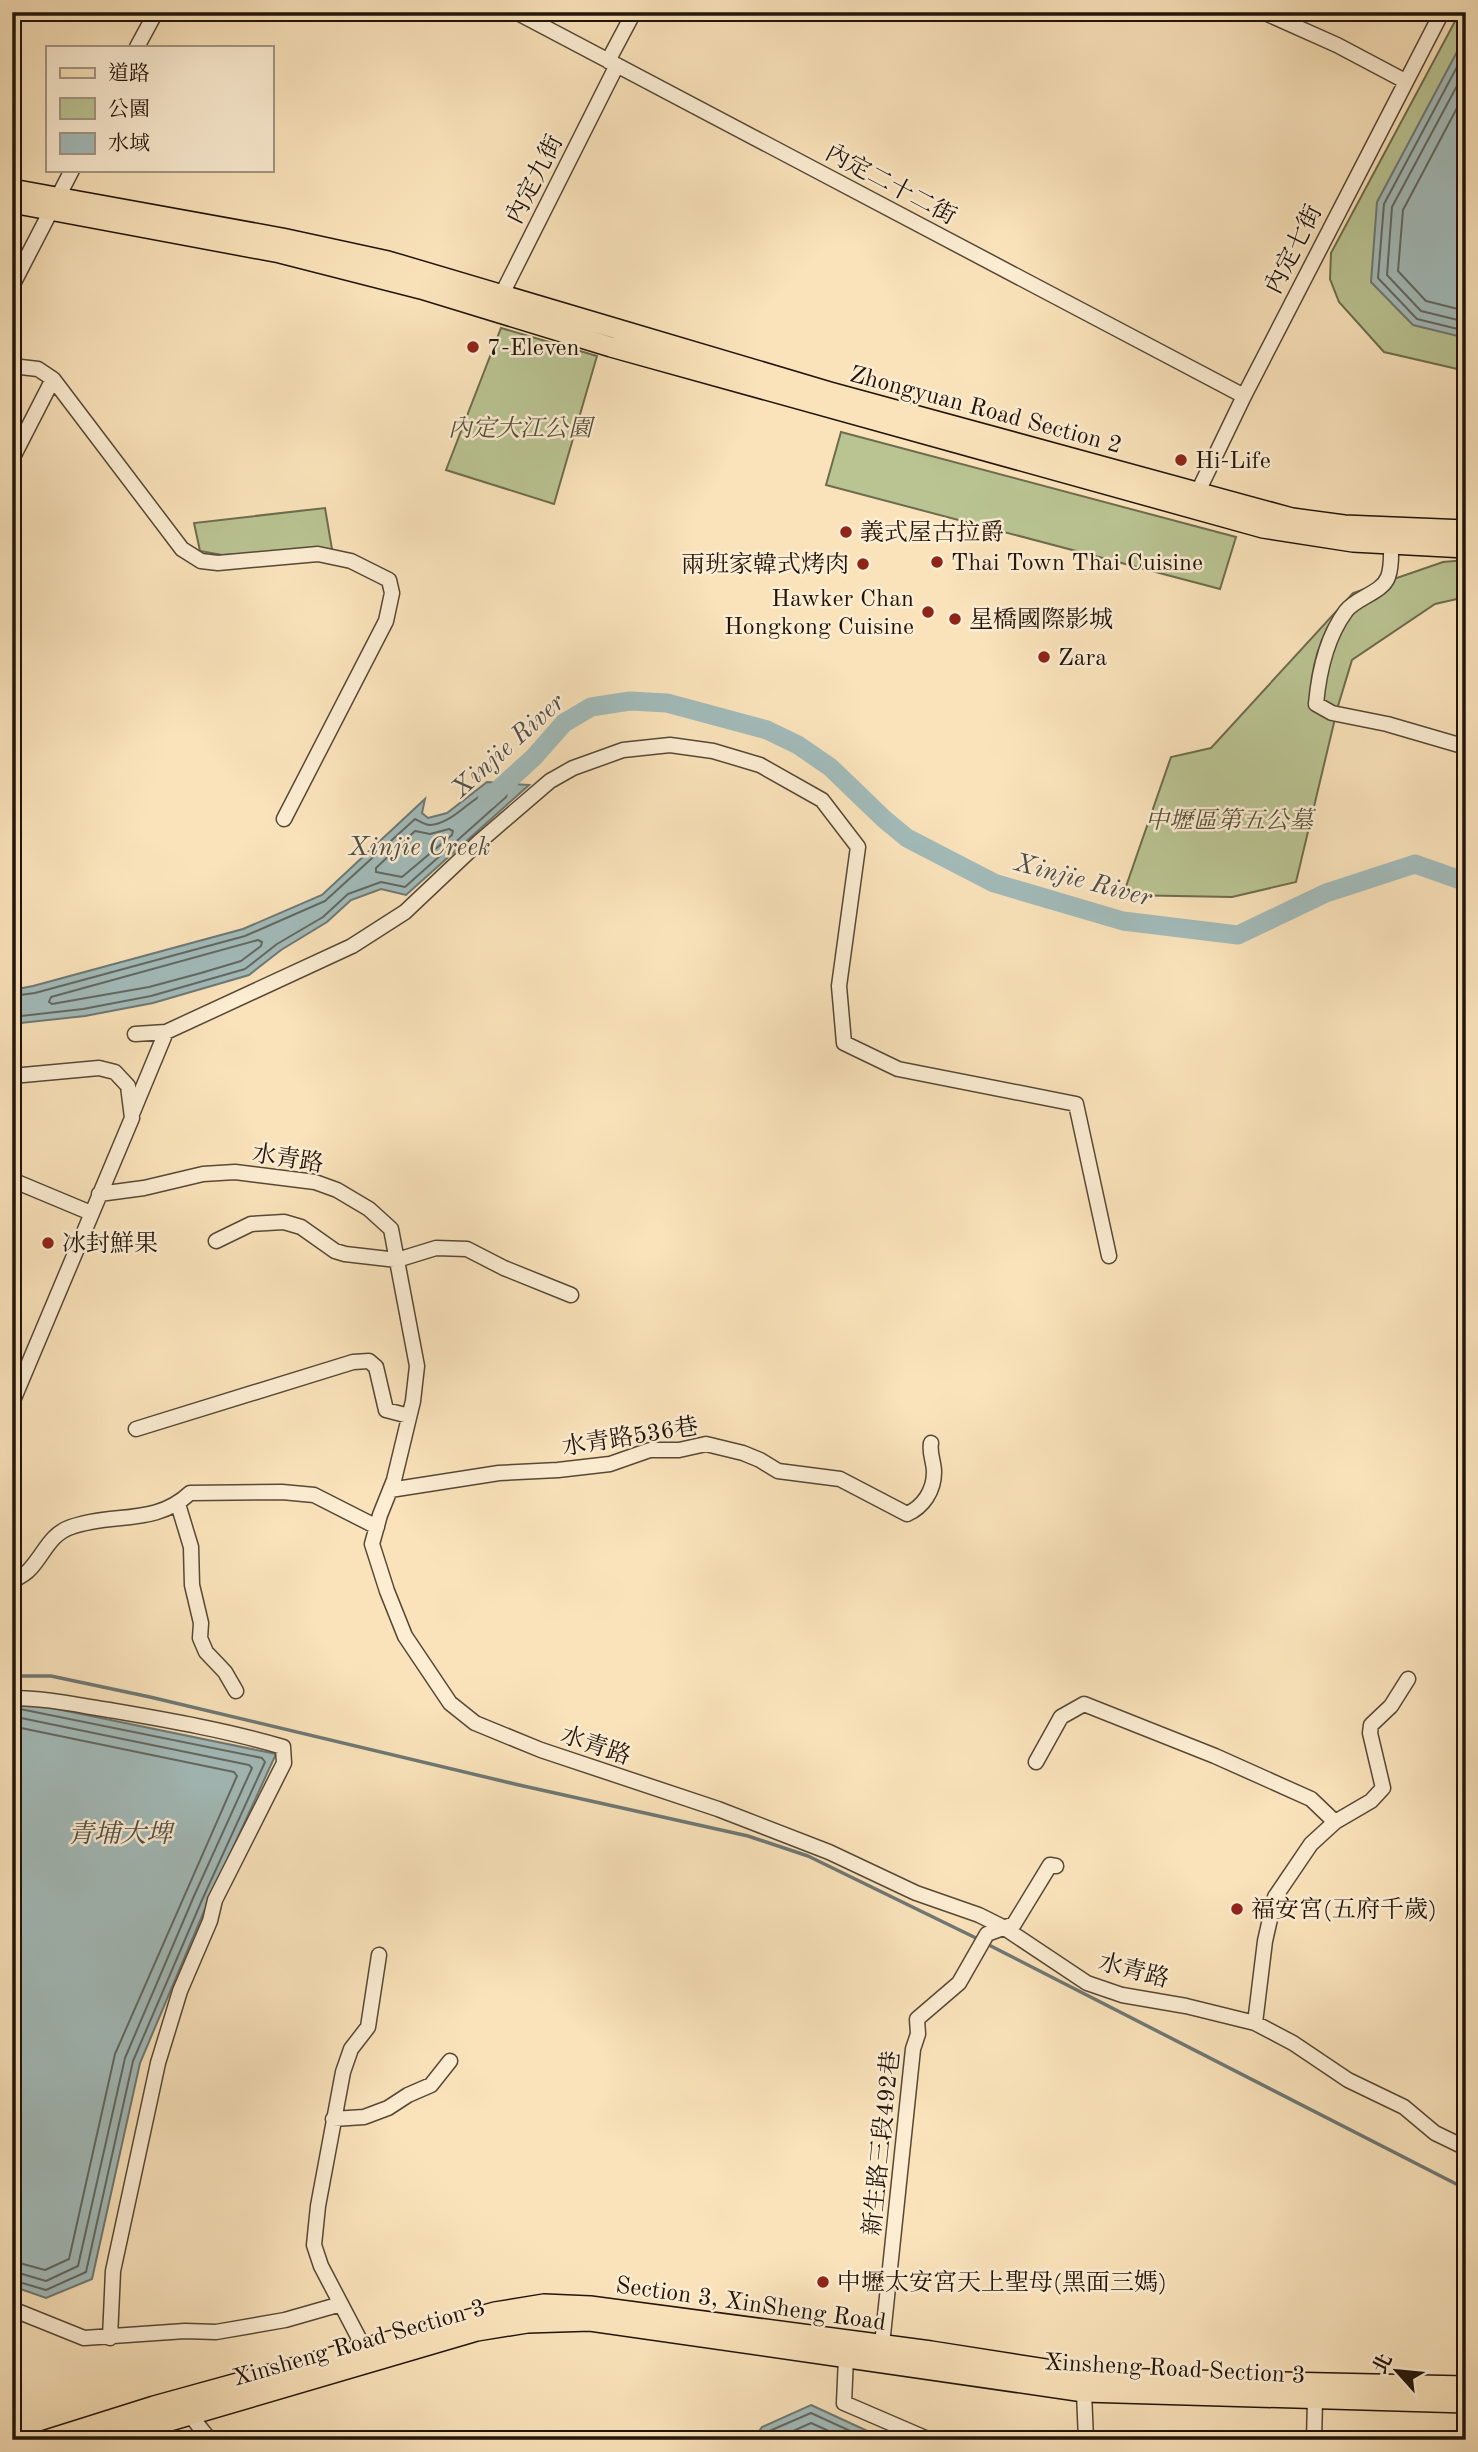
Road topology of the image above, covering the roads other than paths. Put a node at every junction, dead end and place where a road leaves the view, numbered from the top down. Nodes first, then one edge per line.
1 (156, 12) edge
2 (516, 12) edge
3 (634, 12) edge
4 (1263, 12) edge
5 (1442, 12) edge
6 (139, 46) edge
7 (612, 63) junction
8 (1405, 81) junction
9 (71, 172) edge
10 (12, 189) edge
11 (12, 203) edge
12 (55, 204) junction
13 (12, 286) edge
14 (502, 306) junction
15 (12, 366) edge
16 (53, 379) junction
17 (1244, 396) junction
18 (12, 459) edge
19 (1194, 500) junction
20 (1466, 530) edge
21 (1391, 544) junction
22 (1466, 548) edge
23 (1466, 747) edge
24 (284, 819) dead end
25 (166, 1032) junction
26 (135, 1034) dead end
27 (12, 1076) edge
28 (132, 1115) junction
29 (12, 1180) edge
30 (99, 1194) junction
31 (91, 1213) junction
32 (216, 1241) dead end
33 (1109, 1256) dead end
34 (397, 1260) junction
35 (571, 1295) dead end
36 (12, 1402) edge
37 (409, 1416) junction
38 (136, 1429) dead end
39 (931, 1443) dead end
40 (390, 1490) junction
41 (178, 1504) junction
42 (377, 1527) junction
43 (12, 1581) edge
44 (1408, 1679) dead end
45 (236, 1691) dead end
46 (12, 1698) edge
47 (1036, 1762) dead end
48 (1335, 1822) junction
49 (1056, 1866) dead end
50 (1003, 1927) junction
51 (379, 1955) dead end
52 (1255, 2023) junction
53 (450, 2061) dead end
54 (333, 2119) junction
55 (1466, 2148) edge
56 (341, 2304) junction
57 (12, 2309) edge
58 (110, 2338) junction
59 (364, 2348) junction
60 (882, 2353) junction
61 (846, 2357) junction
62 (1466, 2386) edge
63 (1084, 2392) junction
64 (1315, 2400) junction
65 (1466, 2403) edge
66 (190, 2415) junction
67 (46, 2440) edge
68 (105, 2440) edge
69 (210, 2440) edge
70 (930, 2440) edge
71 (1086, 2440) edge
72 (1314, 2440) edge

1 - 6 street
2 - 7 street, 內定二十二街
3 - 7 street, 內定九街
4 - 8 street
5 - 8 street, 內定七街
7 - 14 street, 內定九街
7 - 17 street, 內定二十二街
8 - 17 street, 內定七街
9 - 12 street
10 - 12 main road
11 - 12 main road
12 - 13 street
12 - 14 main road, Zhongyuan Road Section 2
14 - 19 main road, Zhongyuan Road Section 2
15 - 16 street
16 - 18 street
16 - 24 street
17 - 19 street, 內定七街
19 - 20 main road, Zhongyuan Road Section 2
19 - 21 main road, Zhongyuan Road Section 2
21 - 22 main road, Zhongyuan Road Section 2
21 - 23 street
25 - 26 street
25 - 28 street
25 - 33 street
27 - 28 street
28 - 30 street
29 - 31 street
30 - 31 street
30 - 34 street, 水青路
31 - 36 street
32 - 34 street
34 - 35 street
34 - 37 street, 水青路
37 - 38 street
37 - 40 street, 水青路
39 - 40 street, 水青路536巷
40 - 42 street, 水青路
41 - 42 street
41 - 43 street
41 - 45 street
42 - 50 street, 水青路
44 - 48 street
46 - 58 street
47 - 48 street
48 - 52 street
49 - 50 street
50 - 52 street, 水青路
50 - 60 street, 新生路三段492巷
51 - 54 street
52 - 55 street, 水青路
53 - 54 street
54 - 56 street
56 - 58 street
56 - 59 street
57 - 58 street
59 - 60 main road, Section 3, XinSheng Road
59 - 67 main road, Section 3, XinSheng Road
60 - 61 main road, Xinsheng Road Section 3
60 - 62 main road, Section 3, XinSheng Road
60 - 63 main road, Xinsheng Road Section 3
61 - 66 main road, Xinsheng Road Section 3
61 - 70 street
63 - 64 main road, Xinsheng Road Section 3
63 - 71 street
64 - 65 main road, Xinsheng Road Section 3
64 - 72 street
66 - 68 main road, Xinsheng Road Section 3
66 - 69 street

